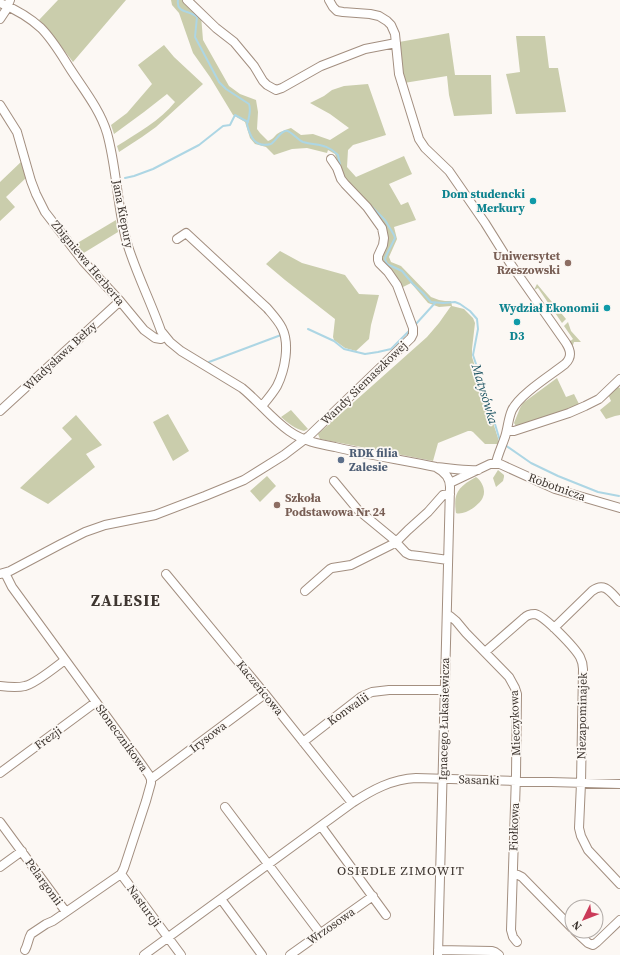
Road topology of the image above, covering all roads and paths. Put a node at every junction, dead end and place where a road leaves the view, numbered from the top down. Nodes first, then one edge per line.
1 (187, 0) edge
2 (329, 0) edge
3 (6, 3) edge
4 (0, 19) edge
5 (396, 43) junction
6 (0, 105) edge
7 (331, 158) dead end
8 (178, 239) dead end
9 (120, 301) junction
10 (165, 336) junction
11 (620, 379) edge
12 (262, 406) junction
13 (0, 411) edge
14 (505, 438) junction
15 (304, 439) junction
16 (496, 463) junction
17 (436, 468) junction
18 (478, 470) junction
19 (334, 481) dead end
20 (450, 483) junction
21 (450, 494) junction
22 (620, 508) edge
23 (396, 542) junction
24 (448, 560) junction
25 (3, 574) edge
26 (166, 574) dead end
27 (305, 592) dead end
28 (620, 602) edge
29 (447, 615) junction
30 (554, 628) junction
31 (485, 652) junction
32 (65, 660) junction
33 (0, 686) edge
34 (445, 690) junction
35 (265, 694) junction
36 (96, 702) junction
37 (303, 742) junction
38 (0, 773) edge
39 (151, 779) junction
40 (443, 779) junction
41 (516, 781) junction
42 (581, 783) junction
43 (620, 784) edge
44 (352, 803) junction
45 (225, 807) dead end
46 (0, 822) edge
47 (321, 826) junction
48 (22, 852) junction
49 (268, 864) junction
50 (0, 867) edge
51 (120, 874) junction
52 (513, 874) junction
53 (620, 884) edge
54 (373, 896) junction
55 (221, 898) junction
56 (66, 912) junction
57 (386, 915) dead end
58 (564, 920) edge
59 (620, 920) edge
60 (320, 933) junction
61 (604, 935) edge
62 (168, 938) junction
63 (584, 939) edge
64 (600, 939) edge
65 (518, 942) dead end
66 (25, 950) dead end
67 (438, 953) edge
68 (144, 955) edge
69 (181, 955) edge
70 (262, 955) edge
71 (290, 955) edge
72 (500, 955) edge

1 - 5 street
2 - 5 street
3 - 4 street
3 - 10 street, Jana Kiepury
5 - 14 street
6 - 9 street, Zbigniewa Herberta
7 - 15 street, Wandy Siemaszkowej
8 - 12 street
9 - 10 street, Zbigniewa Herberta
9 - 13 street, Władysława Bełzy
10 - 12 street, Jana Kiepury
11 - 14 street
12 - 15 street, Jana Kiepury
14 - 16 street
15 - 17 street, Jana Kiepury
15 - 25 street
16 - 18 street
16 - 22 street, Robotnicza
17 - 18 street, Jana Kiepury
17 - 20 street
18 - 20 street
19 - 23 street
20 - 21 street, Ignacego Łukasiewicza
21 - 23 street
21 - 24 street, Ignacego Łukasiewicza
23 - 24 street
23 - 27 street
24 - 29 street, Ignacego Łukasiewicza
25 - 32 street, Słonecznikowa
26 - 35 street, Kaczeńcowa
28 - 30 street
29 - 31 street, Mieczykowa
29 - 34 street, Ignacego Łukasiewicza
30 - 31 street
30 - 42 street, Niezapominajek
31 - 41 street, Mieczykowa
32 - 33 street
32 - 36 street, Słonecznikowa
34 - 37 street, Konwalii
34 - 40 street, Ignacego Łukasiewicza
35 - 37 street, Kaczeńcowa
35 - 39 street, Irysowa
36 - 38 street, Frezji
36 - 39 street, Słonecznikowa
37 - 44 street, Kaczeńcowa
39 - 51 street, Słonecznikowa
40 - 41 street, Sasanki
40 - 44 street, Sasanki
40 - 67 street, Ignacego Łukasiewicza
41 - 42 street, Sasanki
41 - 52 street, Fiołkowa
42 - 43 street, Sasanki
42 - 53 street, Niezapominajek
44 - 47 street, Sasanki
45 - 49 street
46 - 48 street, Pelargonii
47 - 49 street, Sasanki
47 - 54 street
48 - 50 street, Pelargonii
48 - 56 street, Pelargonii
49 - 55 street, Sasanki
49 - 60 street
51 - 56 street
51 - 62 street, Nasturcji
52 - 58 street
52 - 65 street, Fiołkowa
54 - 57 street
54 - 60 street, Wrzosowa
55 - 62 street, Sasanki
55 - 70 street
56 - 66 street
59 - 61 street
60 - 71 street, Wrzosowa
62 - 68 street, Sasanki
62 - 69 street
63 - 64 street
67 - 72 street

